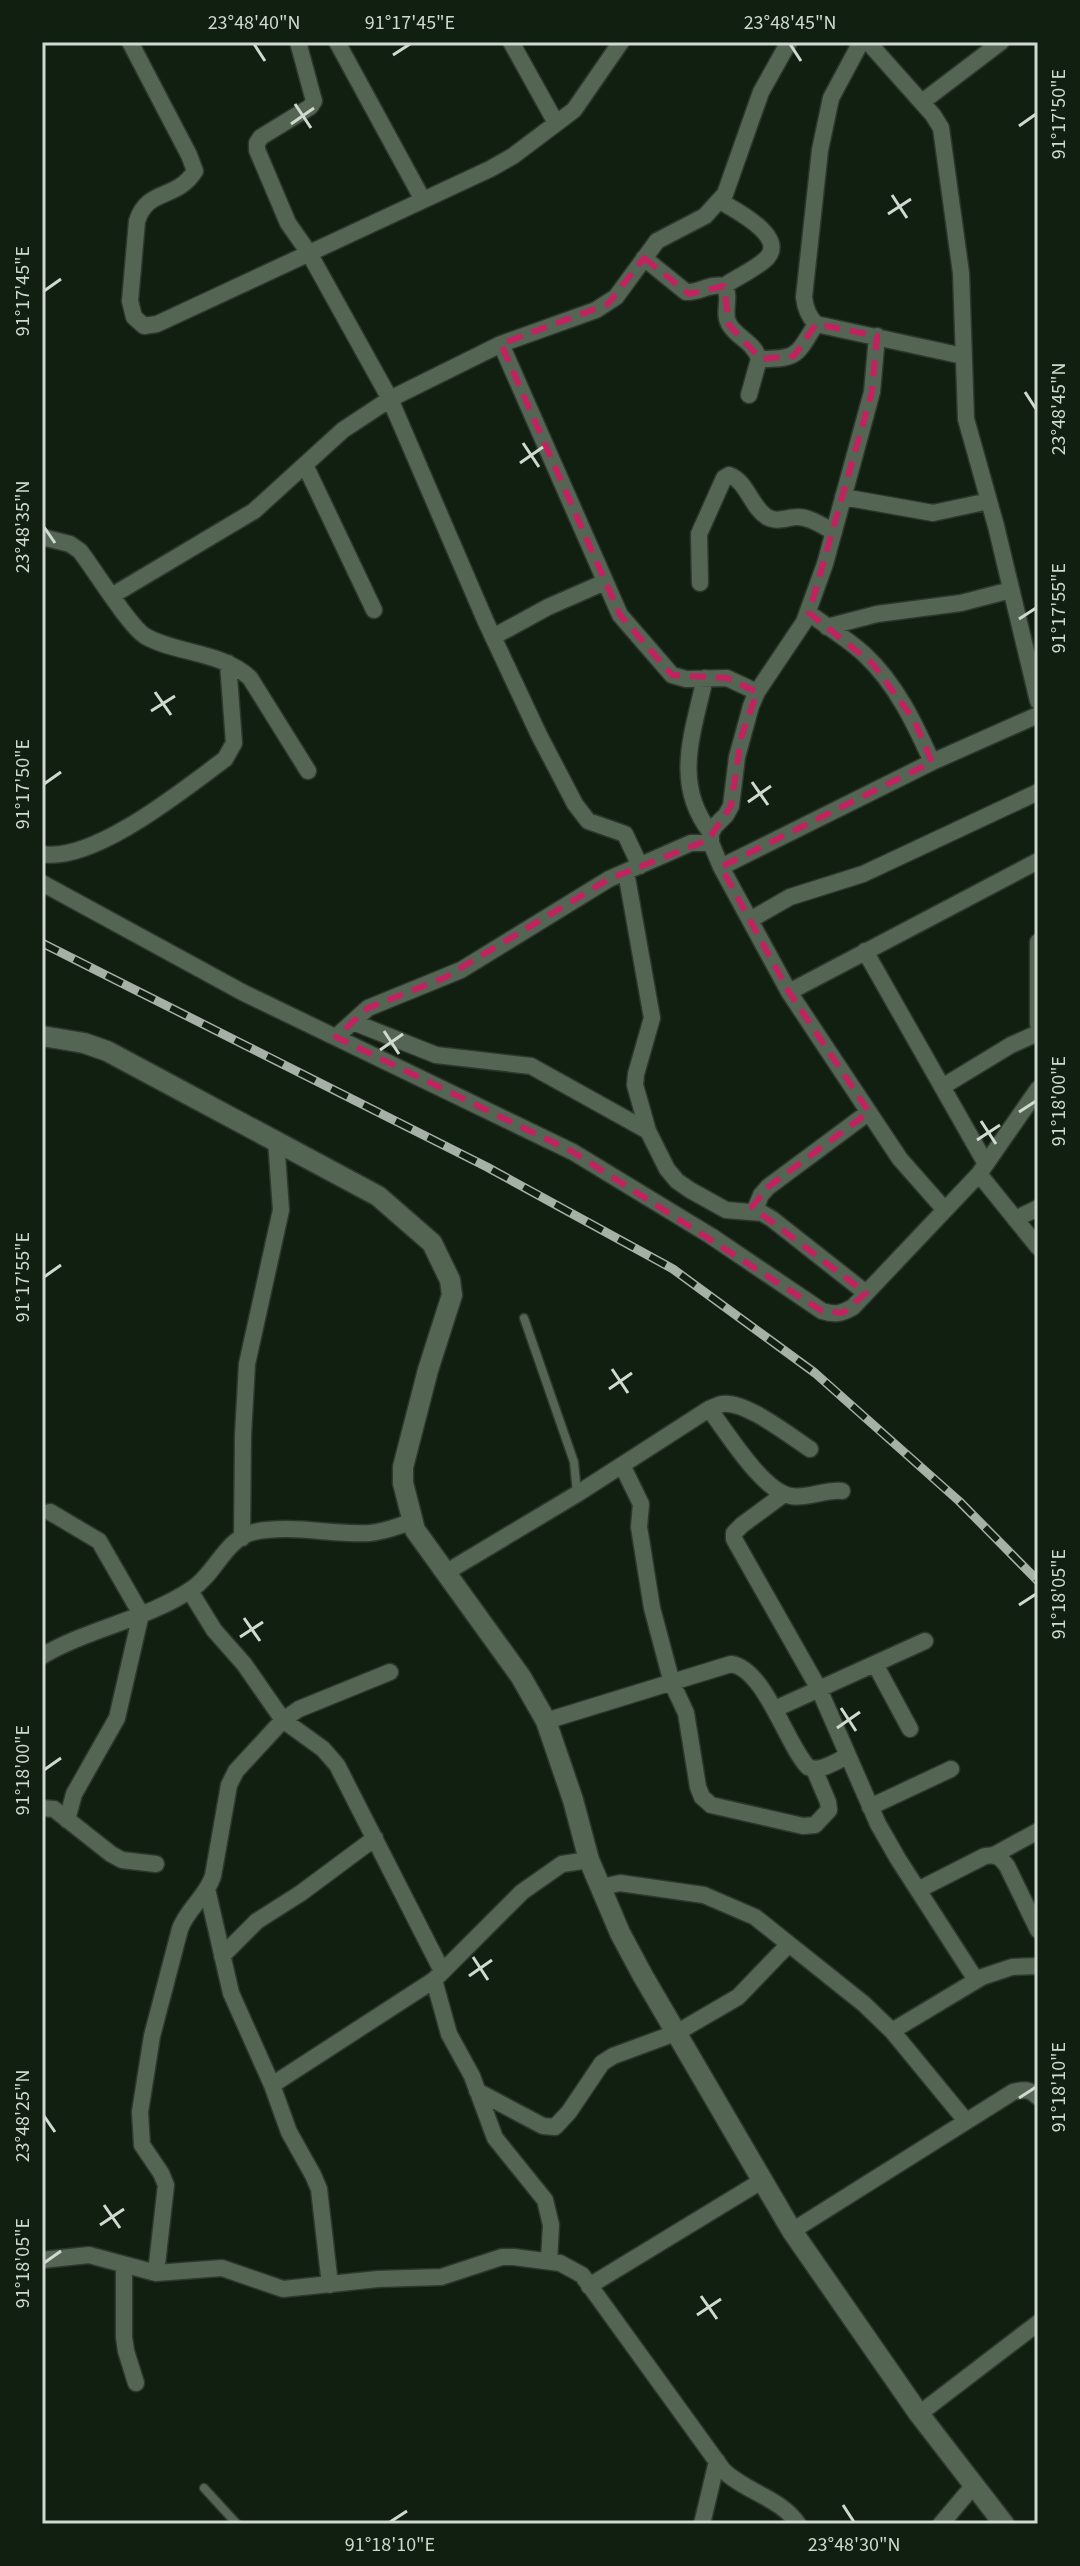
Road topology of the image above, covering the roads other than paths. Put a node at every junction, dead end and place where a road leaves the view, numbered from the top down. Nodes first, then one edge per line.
1 (130, 42) edge
2 (298, 42) edge
3 (337, 42) edge
4 (511, 42) edge
5 (621, 42) edge
6 (789, 42) edge
7 (861, 42) edge
8 (868, 42) edge
9 (1001, 42) edge
10 (922, 102) junction
11 (556, 123) junction
12 (423, 200) junction
13 (720, 201) junction
14 (309, 253) junction
15 (644, 258) junction
16 (724, 286) junction
17 (816, 324) junction
18 (877, 336) junction
19 (501, 344) junction
20 (963, 356) junction
21 (759, 359) junction
22 (749, 395) dead end
23 (390, 399) junction
24 (305, 465) junction
25 (843, 497) junction
26 (989, 501) junction
27 (834, 532) junction
28 (42, 537) edge
29 (605, 582) junction
30 (700, 583) dead end
31 (1011, 590) junction
32 (113, 595) junction
33 (374, 610) dead end
34 (809, 613) junction
35 (827, 627) junction
36 (493, 637) junction
37 (228, 663) junction
38 (705, 678) junction
39 (757, 692) junction
40 (1038, 701) edge
41 (1038, 715) edge
42 (932, 762) junction
43 (308, 771) dead end
44 (1038, 792) edge
45 (711, 838) junction
46 (42, 854) edge
47 (1038, 861) edge
48 (721, 867) junction
49 (633, 869) junction
50 (42, 883) edge
51 (750, 920) junction
52 (1038, 942) edge
53 (865, 951) junction
54 (789, 992) junction
55 (353, 1022) junction
56 (1038, 1024) edge
57 (1038, 1033) edge
58 (42, 1036) edge
59 (336, 1037) junction
60 (942, 1087) junction
61 (1038, 1089) edge
62 (869, 1112) junction
63 (648, 1131) junction
64 (276, 1140) junction
65 (982, 1169) junction
66 (1038, 1208) edge
67 (945, 1210) junction
68 (754, 1212) junction
69 (1015, 1219) junction
70 (1038, 1247) edge
71 (866, 1293) junction
72 (524, 1318) dead end
73 (709, 1409) junction
74 (810, 1449) dead end
75 (622, 1465) junction
76 (842, 1491) dead end
77 (577, 1494) junction
78 (784, 1494) junction
79 (50, 1512) dead end
80 (411, 1522) junction
81 (242, 1538) junction
82 (445, 1573) junction
83 (190, 1591) junction
84 (141, 1614) junction
85 (925, 1641) dead end
86 (42, 1656) edge
87 (875, 1664) junction
88 (390, 1672) dead end
89 (672, 1683) junction
90 (819, 1689) junction
91 (775, 1709) junction
92 (283, 1720) junction
93 (546, 1721) junction
94 (910, 1729) dead end
95 (848, 1756) junction
96 (814, 1769) junction
97 (951, 1769) dead end
98 (870, 1807) junction
99 (42, 1808) edge
100 (67, 1820) junction
101 (1038, 1831) edge
102 (375, 1838) junction
103 (994, 1855) junction
104 (589, 1860) junction
105 (156, 1864) dead end
106 (602, 1887) junction
107 (207, 1889) junction
108 (918, 1890) junction
109 (1038, 1930) edge
110 (789, 1944) junction
111 (222, 1956) junction
112 (1038, 1966) edge
113 (438, 1975) junction
114 (976, 1980) junction
115 (892, 2031) junction
116 (678, 2032) junction
117 (272, 2085) junction
118 (477, 2091) junction
119 (1038, 2097) edge
120 (966, 2121) junction
121 (763, 2180) junction
122 (792, 2231) junction
123 (42, 2260) edge
124 (549, 2261) junction
125 (124, 2265) junction
126 (156, 2273) junction
127 (330, 2285) junction
128 (589, 2286) junction
129 (1038, 2323) edge
130 (136, 2383) dead end
131 (919, 2414) junction
132 (717, 2461) junction
133 (974, 2485) junction
134 (204, 2488) dead end
135 (237, 2524) edge
136 (702, 2524) edge
137 (798, 2524) edge
138 (941, 2524) edge
139 (1004, 2524) edge

1 - 14 street
2 - 14 street
3 - 12 street
4 - 11 street
5 - 11 street
6 - 13 street
7 - 17 street
8 - 10 street
9 - 10 street
10 - 20 street
11 - 12 street
12 - 14 street
13 - 15 street
13 - 16 street
14 - 23 street
15 - 16 street
15 - 19 street
16 - 21 street
17 - 18 street
17 - 21 street
18 - 20 street
18 - 25 street
19 - 23 street
19 - 29 street
20 - 26 street
21 - 22 street
23 - 24 street
23 - 36 street
24 - 32 street
24 - 33 street
25 - 26 street
25 - 27 street
26 - 31 street
27 - 30 street
27 - 34 street
28 - 32 street
29 - 36 street
29 - 38 street
31 - 35 street
31 - 40 street
32 - 37 street
34 - 35 street
34 - 39 street
35 - 42 street
36 - 49 street
37 - 43 street
37 - 46 street
38 - 39 street
38 - 45 street
39 - 45 street
41 - 42 street
42 - 48 street
44 - 51 street
45 - 48 street
45 - 49 street
47 - 53 street
48 - 51 street
49 - 55 street
49 - 63 street
50 - 59 street
51 - 54 street
52 - 56 street
53 - 54 street
53 - 60 street
54 - 62 street
55 - 59 street
55 - 63 street
57 - 60 street
58 - 64 street
59 - 71 street
60 - 65 street
61 - 65 street
62 - 67 street
62 - 68 street
63 - 68 street
64 - 80 street
64 - 81 street
65 - 67 street
65 - 69 street
66 - 69 street
67 - 71 street
68 - 71 street
69 - 70 street
72 - 77 lane
73 - 74 street
73 - 75 street
73 - 78 street
75 - 77 street
75 - 89 street
76 - 78 street
77 - 82 street
78 - 90 street
79 - 84 street
80 - 81 street
80 - 82 street
81 - 83 street
82 - 93 street
83 - 84 street
83 - 92 street
84 - 86 street
84 - 100 street
85 - 87 street
87 - 90 street
87 - 94 street
88 - 92 street
89 - 91 street
89 - 93 street
89 - 96 street
90 - 91 street
90 - 95 street
91 - 96 street
92 - 102 street
92 - 107 street
93 - 104 street
95 - 96 street
95 - 98 street
97 - 98 street
98 - 108 street
99 - 100 street
100 - 105 street
101 - 103 street
102 - 111 street
102 - 113 street
103 - 108 street
103 - 109 street
104 - 106 street
104 - 113 street
106 - 110 street
106 - 116 street
107 - 111 street
107 - 126 street
108 - 114 street
110 - 115 street
110 - 116 street
111 - 117 street
112 - 114 street
113 - 117 street
113 - 118 street
114 - 115 street
115 - 120 street
116 - 118 street
116 - 121 street
117 - 127 street
118 - 124 street
119 - 120 street
120 - 122 street
121 - 122 street
121 - 128 street
122 - 131 street
123 - 125 street
124 - 127 street
124 - 128 street
125 - 126 street
125 - 130 street
126 - 127 street
128 - 132 street
129 - 131 street
131 - 133 street
132 - 136 street
132 - 137 street
133 - 138 street
133 - 139 street
134 - 135 lane

